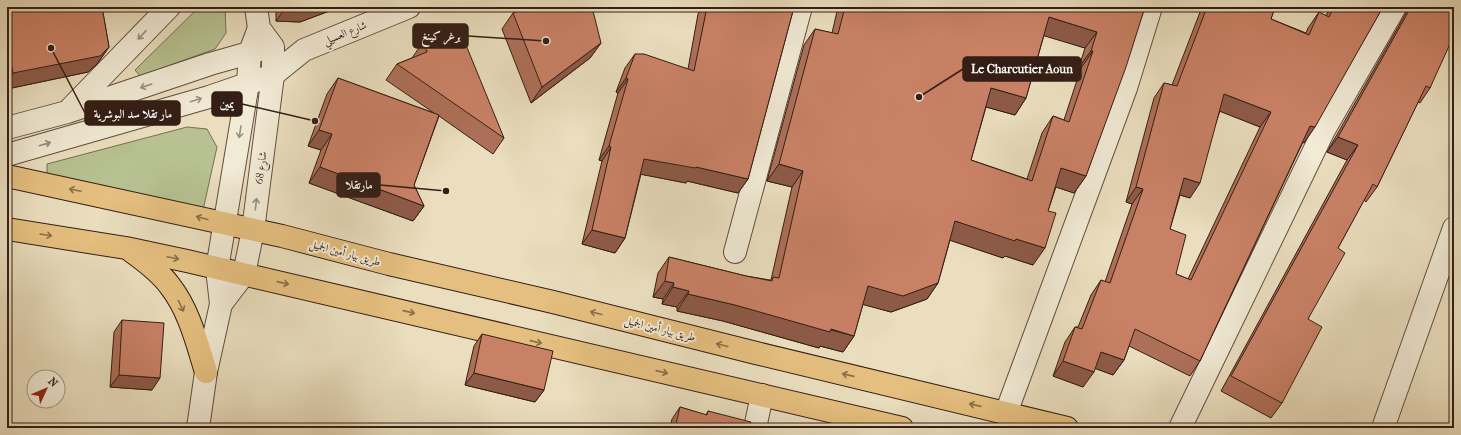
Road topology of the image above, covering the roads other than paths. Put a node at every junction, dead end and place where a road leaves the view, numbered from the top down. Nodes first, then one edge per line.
1 (169, 7) edge
2 (409, 7) edge
3 (801, 7) edge
4 (1151, 7) edge
5 (1395, 7) edge
6 (258, 17) edge
7 (272, 47) junction
8 (304, 50) junction
9 (250, 52) junction
10 (273, 75) junction
11 (248, 83) junction
12 (67, 112) junction
13 (7, 128) edge
14 (7, 155) edge
15 (7, 176) edge
16 (225, 224) junction
17 (1454, 228) edge
18 (7, 229) edge
19 (253, 230) junction
20 (126, 248) junction
21 (735, 252) dead end
22 (217, 269) junction
23 (1446, 273) edge
24 (244, 274) junction
25 (221, 304) junction
26 (206, 372) junction
27 (762, 395) junction
28 (1006, 413) junction
29 (198, 428) edge
30 (755, 428) edge
31 (902, 428) edge
32 (1067, 428) edge
33 (1180, 428) edge
34 (1383, 428) edge

1 -> 12 street
2 - 8 street, شارع العسيلي
3 - 21 street
4 - 28 street
5 - 33 street
6 - 7 street, شارع 68
6 - 9 street, شارع 68
7 - 8 street, شارع العسيلي
7 - 9 street, شارع العسيلي
7 - 10 street, شارع 68
8 - 10 street, شارع العسيلي
9 - 11 street, شارع 68
9 -> 12 street, شارع العسيلي
10 - 11 street, شارع العسيلي
19 -> 10 street, شارع 68
14 -> 11 street, شارع العسيلي
11 -> 16 street, شارع 68
12 - 13 street, شارع العسيلي
16 -> 15 main road, طريق بيار أمين الجميل
16 - 19 main road, طريق بيار أمين الجميل
16 - 22 street, شارع 68
17 - 23 street
18 -> 20 main road
19 - 24 street, شارع 68
28 -> 19 main road, طريق بيار أمين الجميل
20 -> 22 main road
20 -> 26 main road
22 - 24 main road
22 - 25 street, شارع 68
23 - 34 street
24 - 25 street, شارع 68
24 -> 27 main road
25 - 26 street, شارع 68
26 - 29 street, شارع 68
27 - 30 street
27 - 31 main road
28 - 32 main road, طريق بيار أمين الجميل

